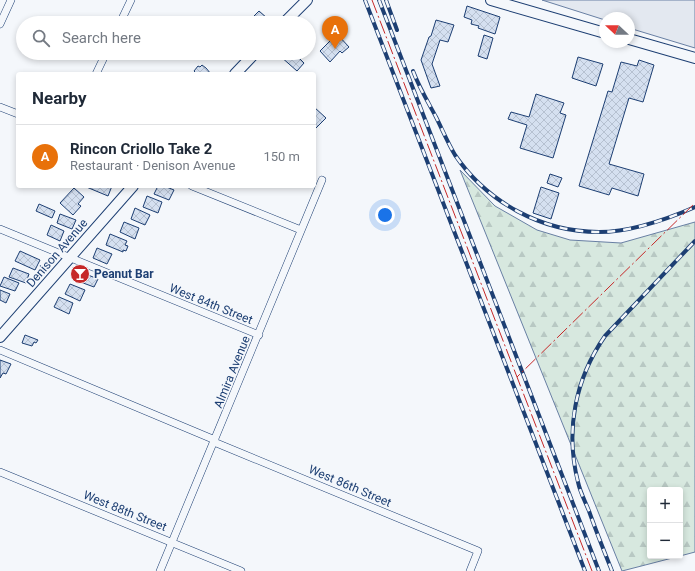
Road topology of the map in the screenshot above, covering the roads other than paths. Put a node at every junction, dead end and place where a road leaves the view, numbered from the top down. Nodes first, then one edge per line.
1 (11, 0) edge
2 (131, 0) edge
3 (307, 0) edge
4 (491, 0) edge
5 (123, 16) edge
6 (291, 16) edge
7 (0, 24) edge
8 (599, 31) edge
9 (635, 41) edge
10 (695, 58) edge
11 (103, 60) edge
12 (248, 60) edge
13 (97, 72) edge
14 (237, 72) edge
15 (0, 107) edge
16 (16, 113) edge
17 (322, 180) dead end
18 (131, 188) edge
19 (197, 188) edge
20 (0, 229) edge
21 (301, 230) junction
22 (70, 258) junction
23 (258, 335) junction
24 (0, 337) edge
25 (0, 350) edge
26 (215, 441) junction
27 (0, 472) edge
28 (172, 543) junction
29 (160, 571) edge
30 (241, 571) edge
31 (470, 571) edge

1 - 7 street
2 - 5 street
3 - 6 main road
4 - 8 main road
9 - 10 main road
11 - 13 street
12 - 14 main road
15 - 16 street
17 - 21 street, Almira Avenue
18 - 22 main road, Denison Avenue
19 - 21 street
20 - 22 street, West 84th Street
21 - 23 street, Almira Avenue
22 - 23 street, West 84th Street
22 - 24 main road, Denison Avenue
23 - 26 street, Almira Avenue
25 - 26 street, West 86th Street
26 - 28 street, Almira Avenue
26 - 31 street, West 86th Street
27 - 28 street, West 88th Street
28 - 29 street, Almira Avenue
28 - 30 street, West 88th Street

